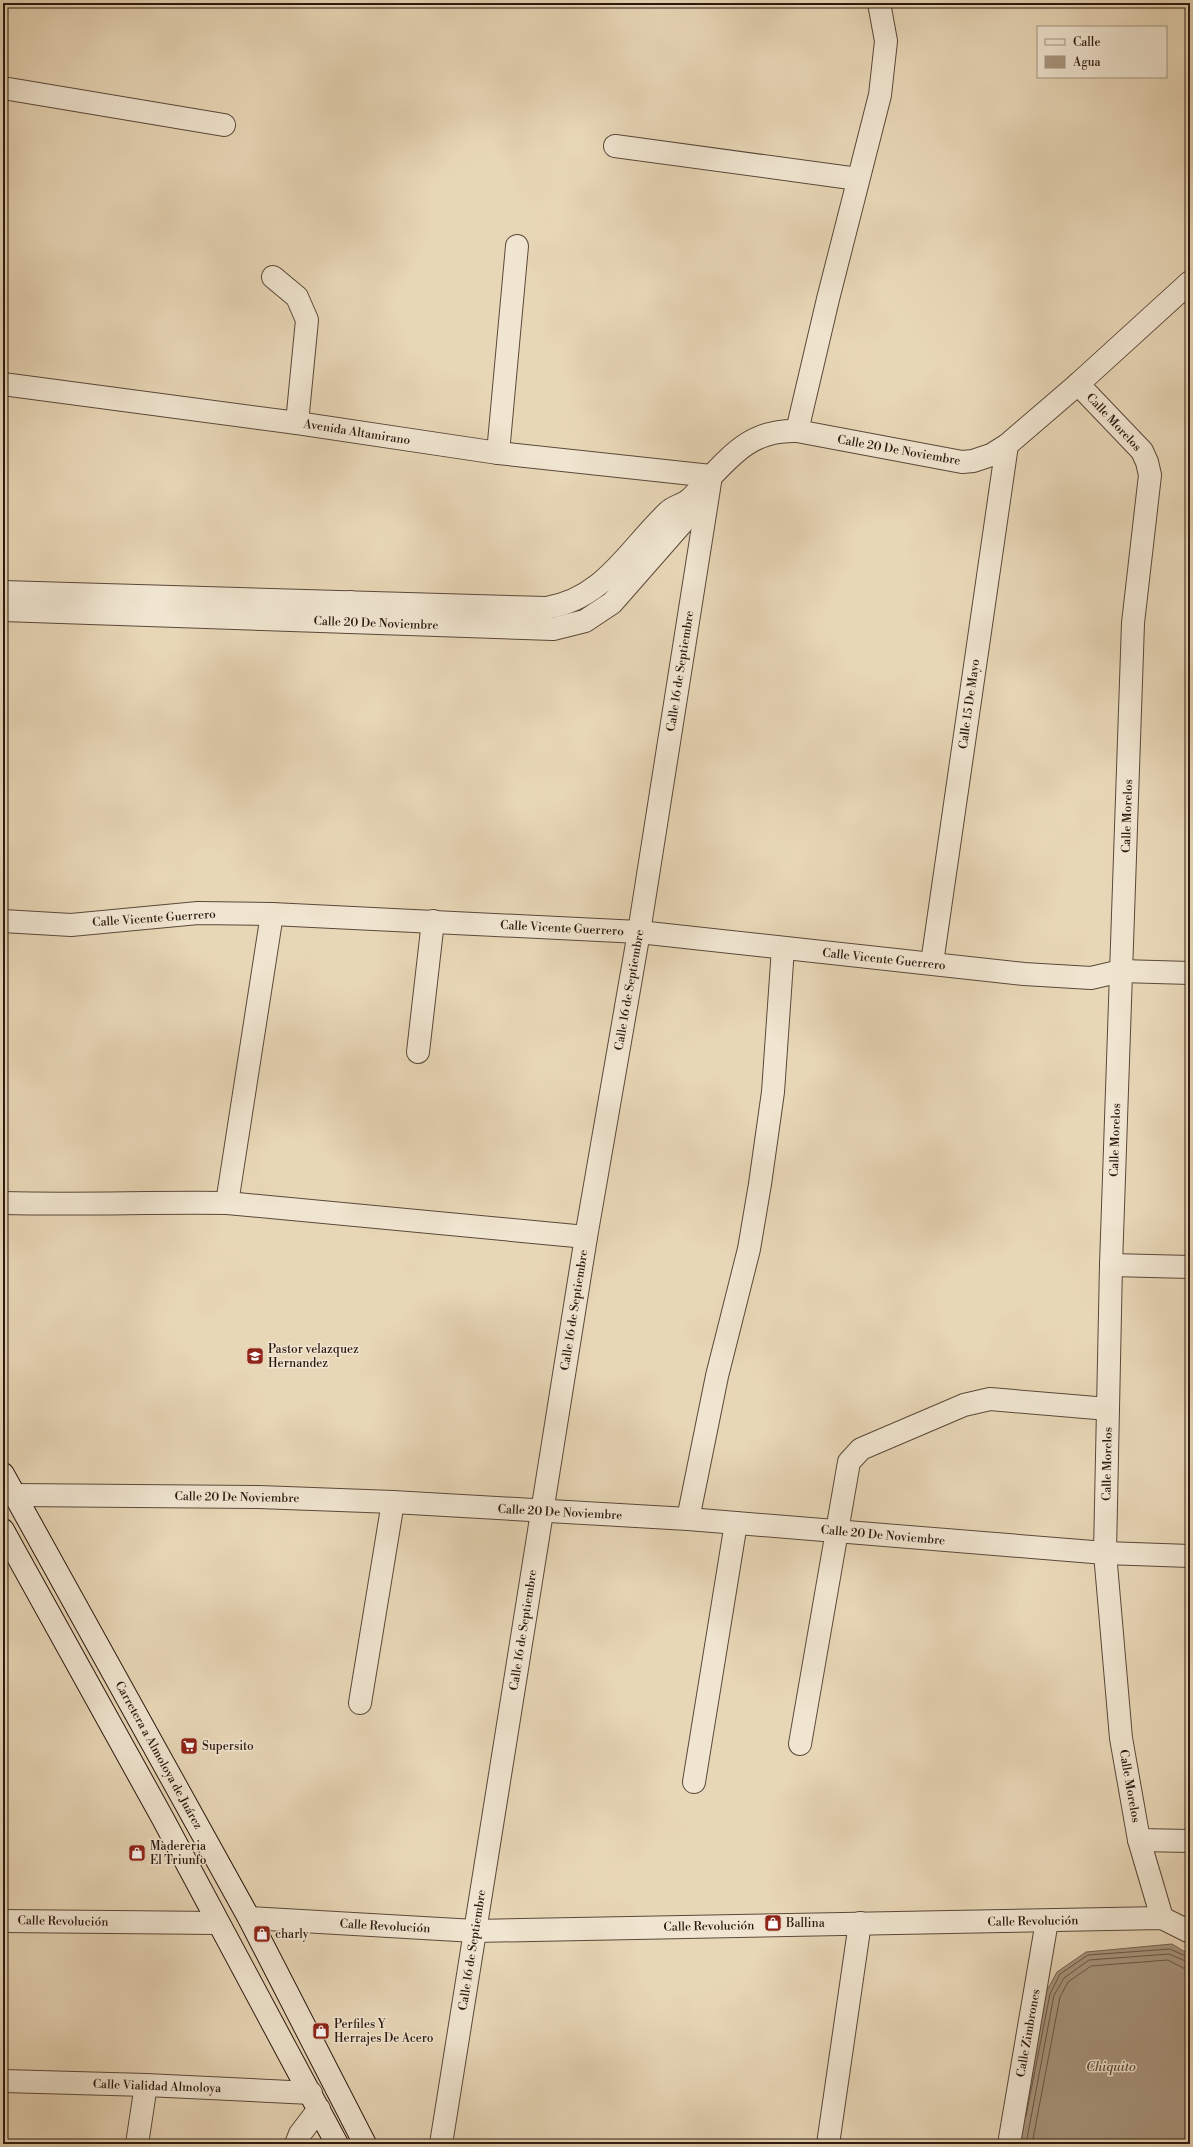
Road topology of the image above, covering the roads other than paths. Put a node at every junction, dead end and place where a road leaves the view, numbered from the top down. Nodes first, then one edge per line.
1 (878, 3) edge
2 (3, 88) edge
3 (224, 125) dead end
4 (615, 146) dead end
5 (858, 179) junction
6 (518, 246) dead end
7 (274, 277) dead end
8 (1190, 282) edge
9 (3, 384) edge
10 (1078, 384) junction
11 (298, 423) junction
12 (798, 431) junction
13 (1007, 445) junction
14 (498, 453) junction
15 (711, 476) junction
16 (3, 592) edge
17 (3, 610) edge
18 (350, 612) junction
19 (272, 914) junction
20 (3, 920) edge
21 (433, 921) junction
22 (639, 932) junction
23 (783, 948) junction
24 (932, 963) junction
25 (1122, 971) junction
26 (1190, 973) edge
27 (418, 1052) dead end
28 (3, 1203) edge
29 (227, 1203) junction
30 (586, 1237) junction
31 (1111, 1265) junction
32 (1190, 1267) edge
33 (1108, 1409) junction
34 (3, 1474) edge
35 (14, 1495) junction
36 (393, 1502) junction
37 (542, 1512) junction
38 (688, 1519) junction
39 (736, 1523) junction
40 (3, 1530) edge
41 (838, 1531) junction
42 (1105, 1553) junction
43 (1190, 1556) edge
44 (128, 1699) junction
45 (360, 1703) dead end
46 (105, 1713) junction
47 (800, 1744) dead end
48 (694, 1782) dead end
49 (1139, 1840) junction
50 (1190, 1841) edge
51 (249, 1918) junction
52 (1162, 1918) junction
53 (3, 1920) edge
54 (1047, 1921) junction
55 (218, 1923) junction
56 (860, 1923) junction
57 (475, 1931) junction
58 (1190, 1932) edge
59 (3, 2082) edge
60 (146, 2085) junction
61 (315, 2101) junction
62 (137, 2144) edge
63 (296, 2144) edge
64 (337, 2144) edge
65 (366, 2144) edge
66 (440, 2144) edge
67 (828, 2144) edge
68 (1009, 2144) edge

1 - 5 street
2 - 3 street
4 - 5 street
5 - 12 street
6 - 14 street
7 - 11 street
8 - 10 street, Calle 20 De Noviembre
9 - 11 street, Avenida Altamirano
10 - 13 street, Calle 20 De Noviembre
10 - 25 street, Calle Morelos
11 - 14 street, Avenida Altamirano
12 - 13 street, Calle 20 De Noviembre
12 - 15 street, Calle 20 De Noviembre
13 - 24 street, Calle 15 De Mayo
14 - 15 street, Avenida Altamirano
15 - 18 street, Calle 20 De Noviembre
15 - 22 street, Calle 16 de Septiembre
16 - 18 street, Calle 20 De Noviembre
17 - 18 street, Calle 20 De Noviembre
19 - 20 street, Calle Vicente Guerrero
19 - 21 street, Calle Vicente Guerrero
19 - 29 street
21 - 22 street, Calle Vicente Guerrero
21 - 27 street
22 - 23 street, Calle Vicente Guerrero
22 - 30 street, Calle 16 de Septiembre
23 - 24 street, Calle Vicente Guerrero
23 - 38 street
24 - 25 street, Calle Vicente Guerrero
25 - 26 street, Calle Vicente Guerrero
25 - 31 street, Calle Morelos
28 - 29 street
29 - 30 street
30 - 37 street, Calle 16 de Septiembre
31 - 32 street
31 - 33 street, Calle Morelos
33 - 41 street
33 - 42 street, Calle Morelos
34 - 35 street, Carretera a Almoloya de Juárez
35 - 36 street, Calle 20 De Noviembre
35 - 44 street, Carretera a Almoloya de Juárez
36 - 37 street, Calle 20 De Noviembre
36 - 45 street
37 - 38 street, Calle 20 De Noviembre
37 - 57 street, Calle 16 de Septiembre
38 - 39 street, Calle 20 De Noviembre
39 - 41 street, Calle 20 De Noviembre
39 - 48 street
40 - 46 street
41 - 42 street, Calle 20 De Noviembre
41 - 47 street
42 - 43 street, Calle 20 De Noviembre
42 - 49 street, Calle Morelos
44 - 46 street
44 - 51 street, Carretera a Almoloya de Juárez
46 - 55 street
49 - 50 street
49 - 52 street, Calle Morelos
51 - 57 street, Calle Revolución
51 - 65 street, Carretera a Almoloya de Juárez
52 - 54 street, Calle Revolución
52 - 58 street, Calle Revolución
53 - 55 street, Calle Revolución
54 - 56 street, Calle Revolución
54 - 68 street, Calle Zimbrones
55 - 61 street
56 - 57 street, Calle Revolución
56 - 67 street
57 - 66 street, Calle 16 de Septiembre
59 - 60 street, Calle Vialidad Almoloya
60 - 61 street, Calle Vialidad Almoloya
60 - 62 street
61 - 63 street
61 - 64 street

